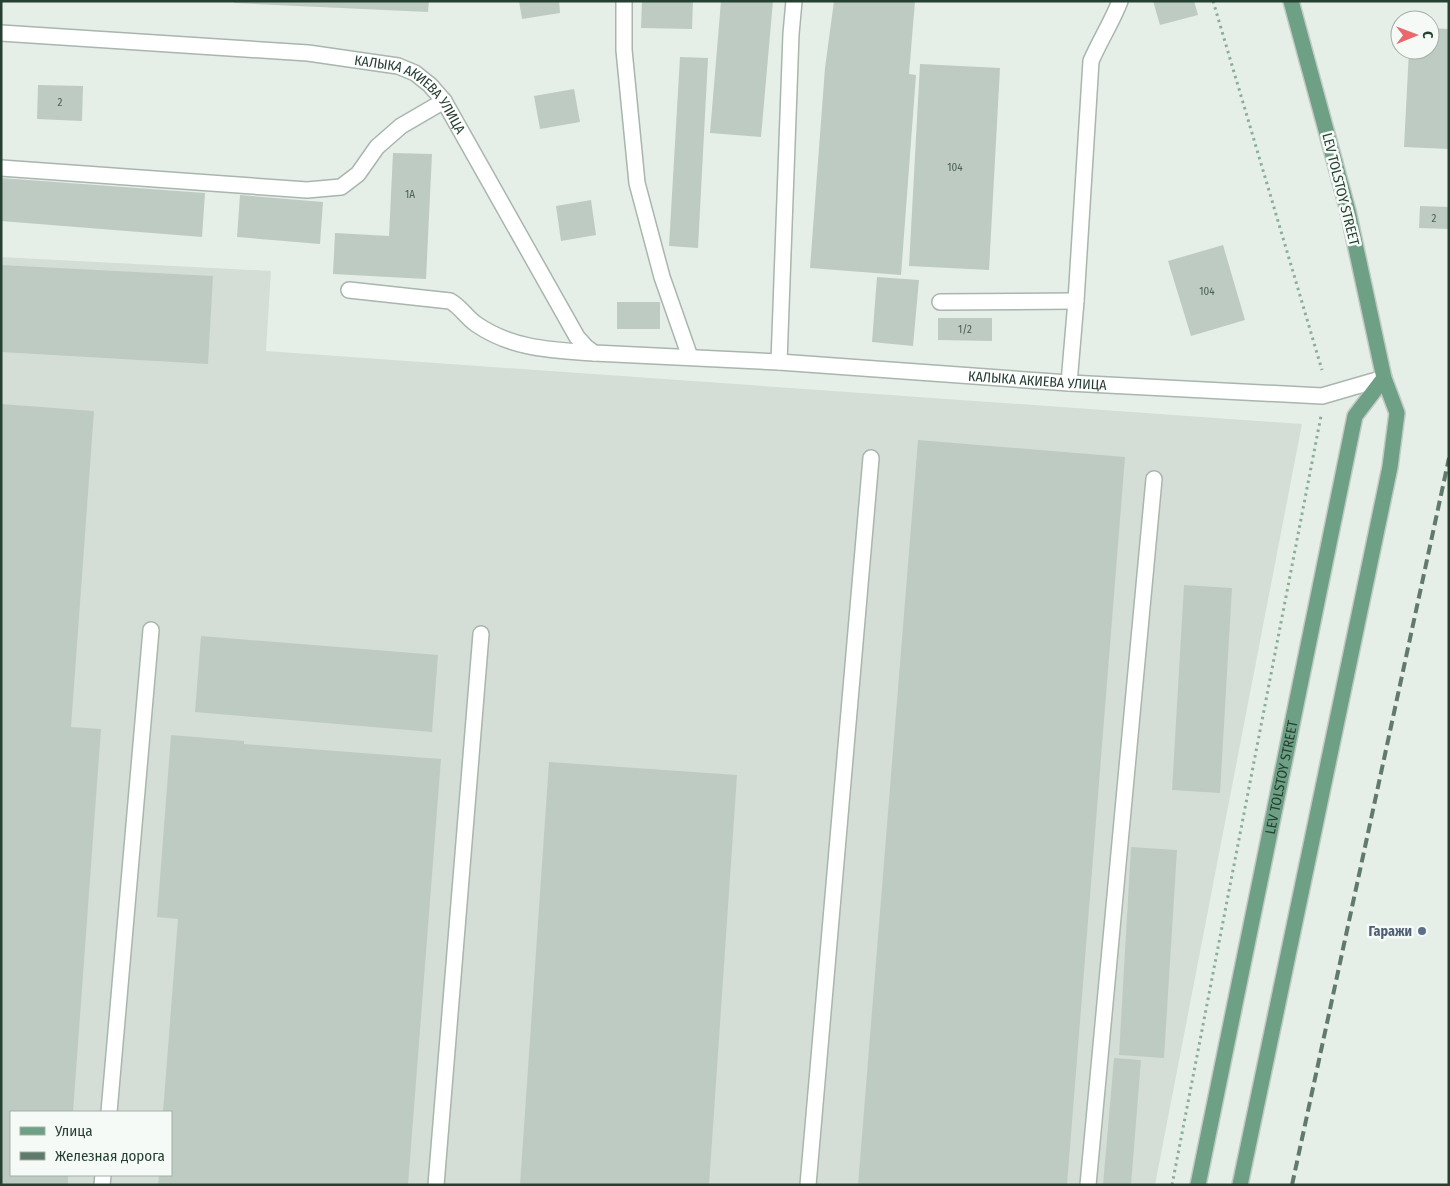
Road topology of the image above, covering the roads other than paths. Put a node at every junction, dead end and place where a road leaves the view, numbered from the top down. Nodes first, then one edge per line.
1 (624, 1) edge
2 (794, 1) edge
3 (1120, 1) edge
4 (1291, 1) edge
5 (1, 33) edge
6 (444, 101) junction
7 (1, 168) edge
8 (349, 290) dead end
9 (1076, 301) junction
10 (940, 302) dead end
11 (594, 353) junction
12 (690, 357) junction
13 (779, 362) junction
14 (1384, 378) junction
15 (1069, 383) junction
16 (871, 458) dead end
17 (1154, 479) dead end
18 (151, 630) dead end
19 (481, 634) dead end
20 (109, 1111) edge
21 (436, 1185) edge
22 (808, 1185) edge
23 (1088, 1185) edge
24 (1198, 1185) edge
25 (1240, 1185) edge

1 - 12 lane
2 - 13 lane
3 - 9 lane
4 - 14 main road, LEV TOLSTOY STREET
5 - 6 lane, КАЛЫКА АКИЕВА УЛИЦА
6 - 7 lane
6 - 11 lane, КАЛЫКА АКИЕВА УЛИЦА
8 - 11 lane
9 - 10 lane
9 - 15 lane
11 - 12 lane, КАЛЫКА АКИЕВА УЛИЦА
12 - 13 lane, КАЛЫКА АКИЕВА УЛИЦА
13 - 15 lane, КАЛЫКА АКИЕВА УЛИЦА
14 - 15 lane, КАЛЫКА АКИЕВА УЛИЦА
14 - 24 main road, LEV TOLSTOY STREET
14 - 25 main road, LEV TOLSTOY STREET
16 - 22 lane
17 - 23 lane
18 - 20 lane
19 - 21 lane

